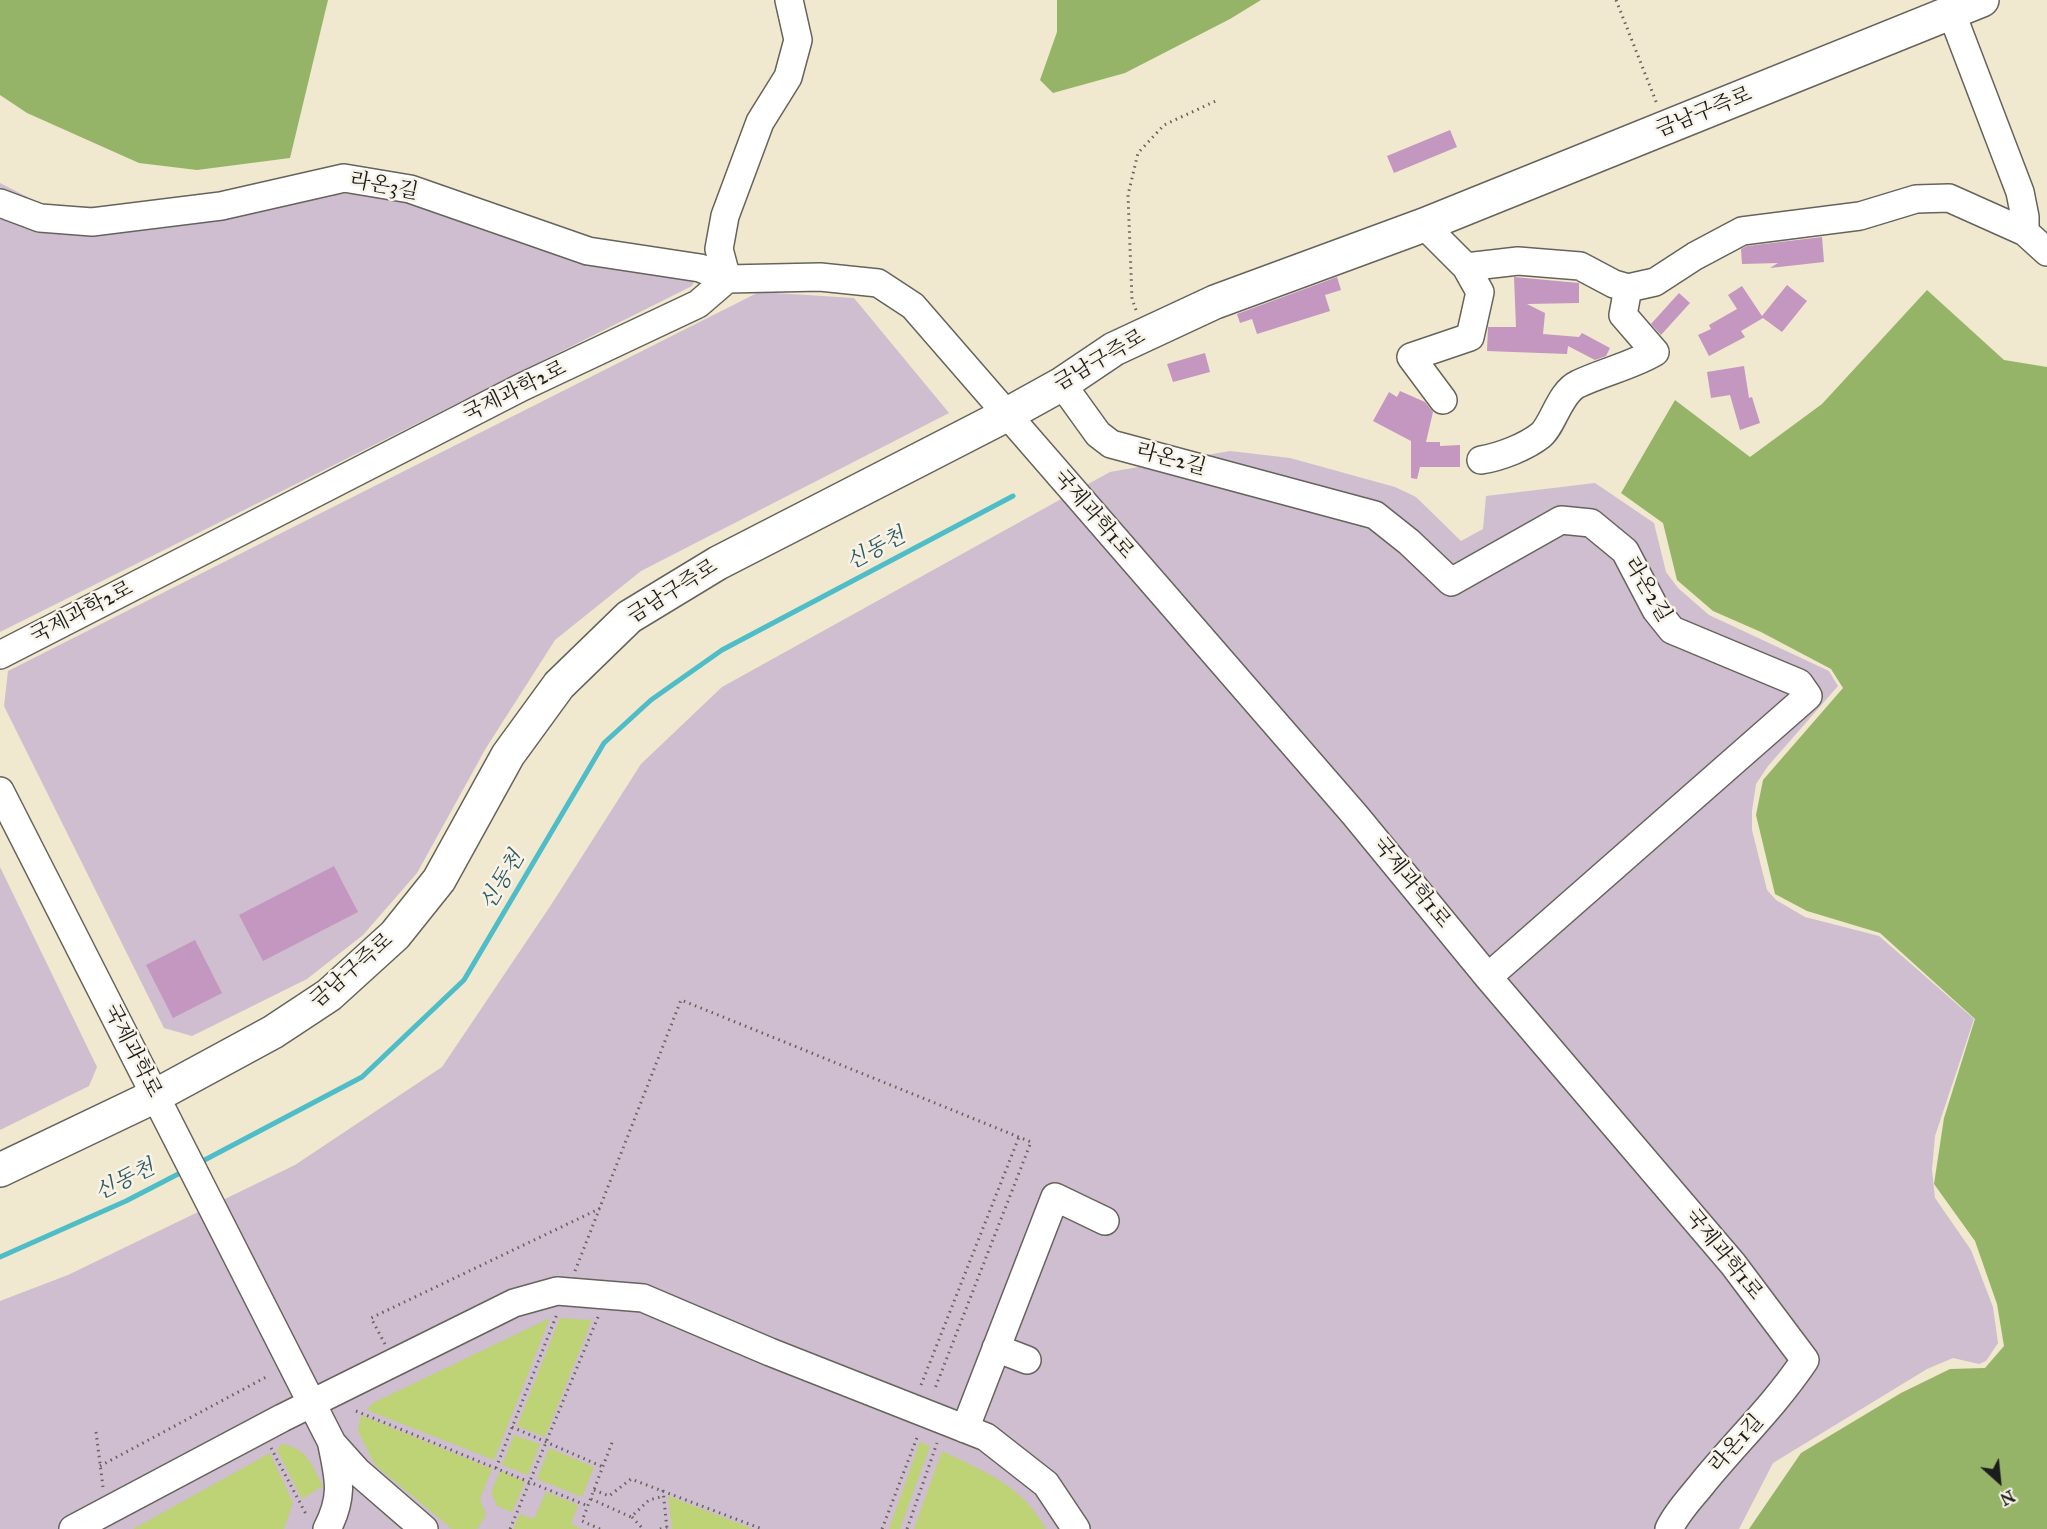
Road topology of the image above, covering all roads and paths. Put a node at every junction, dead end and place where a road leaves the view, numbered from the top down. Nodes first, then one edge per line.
1 (789, 0) edge
2 (1616, 0) edge
3 (1982, 0) edge
4 (1952, 14) junction
5 (1218, 100) dead end
6 (1666, 128) junction
7 (0, 203) edge
8 (1424, 225) junction
9 (2025, 232) junction
10 (2047, 252) edge
11 (1466, 267) junction
12 (727, 279) junction
13 (1628, 288) junction
14 (1146, 334) junction
15 (1062, 384) junction
16 (1443, 400) dead end
17 (1006, 415) junction
18 (1481, 460) dead end
19 (0, 655) edge
20 (0, 791) edge
21 (1488, 977) junction
22 (155, 1096) junction
23 (1019, 1137) junction
24 (0, 1170) edge
25 (601, 1208) junction
26 (1105, 1221) dead end
27 (574, 1273) dead end
28 (556, 1314) dead end
29 (598, 1317) dead end
30 (386, 1345) dead end
31 (996, 1348) junction
32 (1027, 1360) dead end
33 (1806, 1360) joint
34 (268, 1376) dead end
35 (921, 1385) dead end
36 (934, 1390) dead end
37 (313, 1402) junction
38 (356, 1411) dead end
39 (512, 1427) junction
40 (965, 1429) junction
41 (96, 1432) dead end
42 (918, 1435) dead end
43 (613, 1440) dead end
44 (547, 1442) junction
45 (332, 1443) junction
46 (937, 1443) dead end
47 (270, 1446) dead end
48 (100, 1466) junction
49 (603, 1467) junction
50 (496, 1468) junction
51 (531, 1483) junction
52 (663, 1490) junction
53 (103, 1491) dead end
54 (594, 1491) junction
55 (664, 1496) junction
56 (591, 1499) junction
57 (588, 1506) junction
58 (631, 1517) junction
59 (316, 1525) edge
60 (667, 1528) edge
61 (73, 1529) edge
62 (424, 1529) edge
63 (510, 1529) edge
64 (600, 1529) edge
65 (643, 1529) edge
66 (660, 1529) edge
67 (762, 1529) edge
68 (882, 1529) edge
69 (907, 1529) edge
70 (1076, 1529) edge
71 (1669, 1529) edge

1 - 12 street
2 - 6 path
3 - 4 main road, 금남구즉로
4 - 6 main road, 금남구즉로
4 - 9 street
5 - 14 path
6 - 8 main road, 금남구즉로
7 - 12 street, 라온3길
8 - 11 street
8 - 14 main road, 금남구즉로
9 - 10 street
9 - 13 street
11 - 13 street
11 - 16 street
12 - 17 street
12 - 19 street, 국제과학2로
13 - 18 street
14 - 15 main road, 금남구즉로
15 - 17 main road, 금남구즉로
15 - 21 street, 라온2길
17 - 21 street, 국제과학1로
17 - 22 main road, 금남구즉로
20 - 22 street, 국제과학로
21 - 33 street, 국제과학1로
22 - 24 main road, 금남구즉로
22 - 37 street, 국제과학로
23 - 25 path
23 - 35 path
23 - 36 path
25 - 27 path
25 - 30 path
26 - 31 street
28 - 39 path
29 - 44 path
31 - 32 street
31 - 40 street
33 - 71 street, 라온1길
34 - 48 path
37 - 40 street
37 - 45 street, 국제과학로
37 - 61 street
38 - 50 path
39 - 44 path
39 - 50 path
40 - 70 street
41 - 48 path
42 - 68 path
43 - 49 path
44 - 49 path
44 - 51 path
45 - 59 street
45 - 62 street
46 - 69 path
47 - 59 path
48 - 53 path
49 - 54 path
50 - 51 path
51 - 57 path
51 - 63 path
52 - 54 path
52 - 55 path
52 - 67 path
54 - 56 path
55 - 58 path
55 - 60 path
56 - 57 path
56 - 58 path
57 - 64 path
58 - 65 path
60 - 66 path

